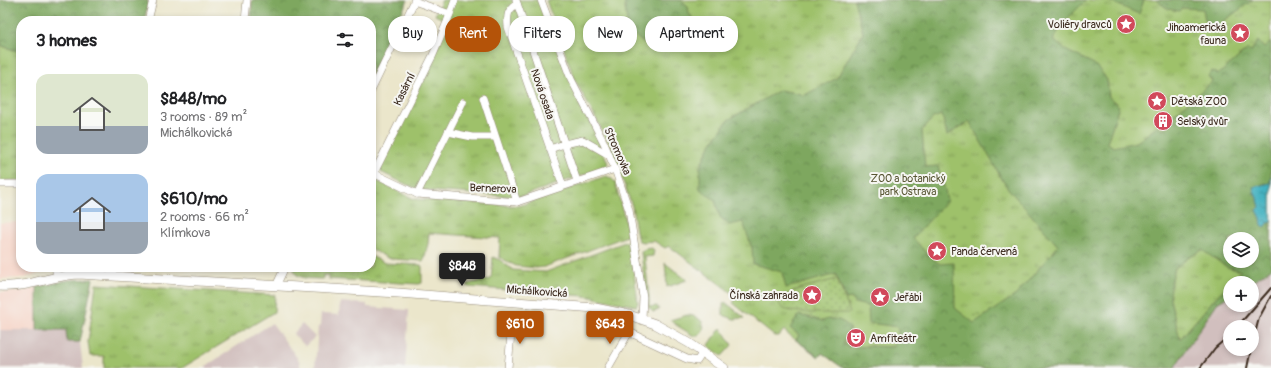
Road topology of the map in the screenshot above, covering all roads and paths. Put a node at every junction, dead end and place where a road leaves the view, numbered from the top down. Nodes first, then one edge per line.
1 (153, 0) edge
2 (247, 0) edge
3 (455, 0) edge
4 (541, 0) edge
5 (415, 1) edge
6 (516, 2) edge
7 (450, 14) junction
8 (149, 16) edge
9 (245, 16) edge
10 (376, 81) edge
11 (483, 98) dead end
12 (462, 102) dead end
13 (448, 132) junction
14 (496, 137) junction
15 (564, 144) junction
16 (550, 149) junction
17 (609, 155) junction
18 (376, 167) edge
19 (614, 169) junction
20 (376, 174) edge
21 (577, 181) junction
22 (0, 184) edge
23 (16, 184) edge
24 (562, 186) junction
25 (417, 194) junction
26 (517, 202) junction
27 (56, 272) edge
28 (283, 272) edge
29 (57, 276) junction
30 (0, 286) edge
31 (276, 286) junction
32 (642, 319) junction
33 (512, 321) dead end
34 (704, 352) junction
35 (508, 368) edge
36 (608, 368) edge
37 (724, 368) edge

1 - 8 street
2 - 9 street
3 - 7 street, Kasární
4 - 17 street, Stromovka
5 - 7 street
5 - 10 street
6 - 15 street, Nová osada
6 - 16 street, Nová osada
7 - 18 street, Kasární
11 - 14 street
12 - 13 street
13 - 14 street
13 - 25 street
14 - 26 street
15 - 16 street
15 - 17 street
15 - 21 street, Nová osada
16 - 24 street, Nová osada
17 - 19 street, Stromovka
19 - 21 street, Bernerova
19 - 32 street, Stromovka
20 - 25 street, Bernerova
21 - 24 street, Bernerova
22 - 23 street
24 - 26 street, Bernerova
25 - 26 street, Bernerova
27 - 29 street
28 - 31 street
29 - 30 street, Michálkovická
29 - 31 street, Michálkovická
31 - 32 street, Michálkovická
32 - 34 street, Michálkovická
33 - 35 street
34 - 36 street
34 - 37 street, Michálkovická

